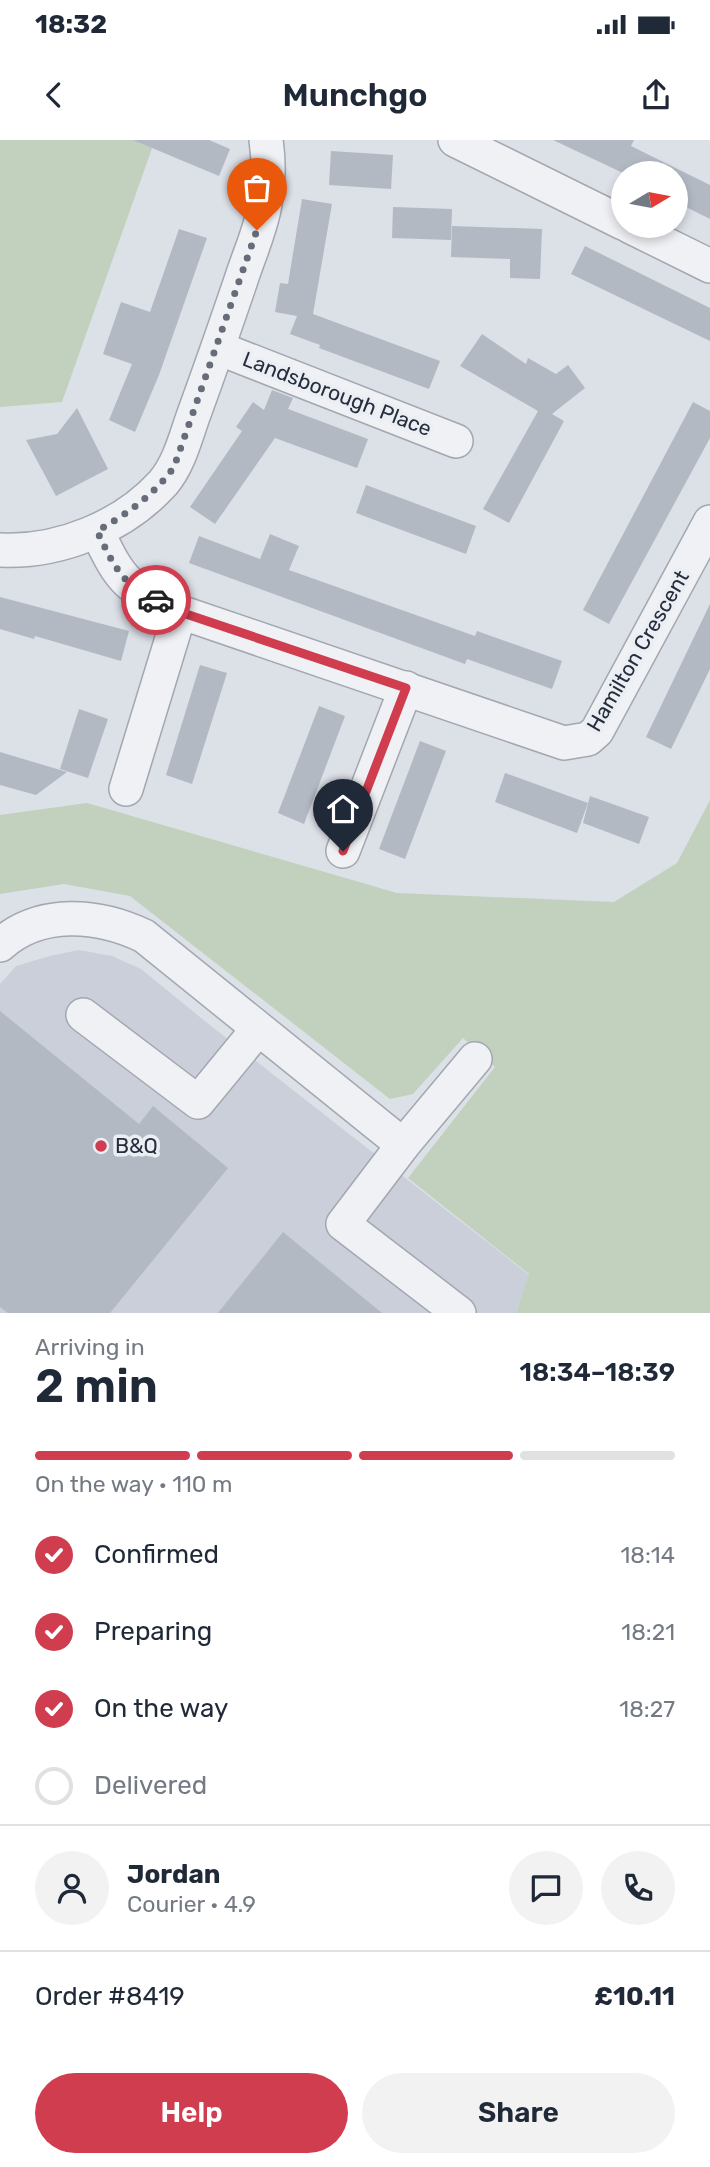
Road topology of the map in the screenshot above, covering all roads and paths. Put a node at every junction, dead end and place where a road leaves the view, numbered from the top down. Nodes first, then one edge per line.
1 (266, 140) edge
2 (455, 140) edge
3 (611, 217) edge
4 (653, 238) edge
5 (710, 266) edge
6 (218, 348) junction
7 (456, 441) dead end
8 (710, 522) edge
9 (97, 531) junction
10 (0, 550) edge
11 (180, 612) junction
12 (406, 688) junction
13 (126, 789) dead end
14 (343, 851) dead end
15 (0, 945) edge
16 (83, 1015) dead end
17 (258, 1029) junction
18 (475, 1059) dead end
19 (403, 1145) junction
20 (459, 1313) edge

1 - 6 street
2 - 3 street
4 - 5 street
6 - 7 street, Landsborough Place
6 - 9 street
8 - 12 street, Hamilton Crescent
9 - 10 street
9 - 11 street, Hamilton Crescent
11 - 12 street, Hamilton Crescent
11 - 13 street
12 - 14 street
15 - 17 street
16 - 17 street
17 - 19 street
18 - 19 street
19 - 20 street

